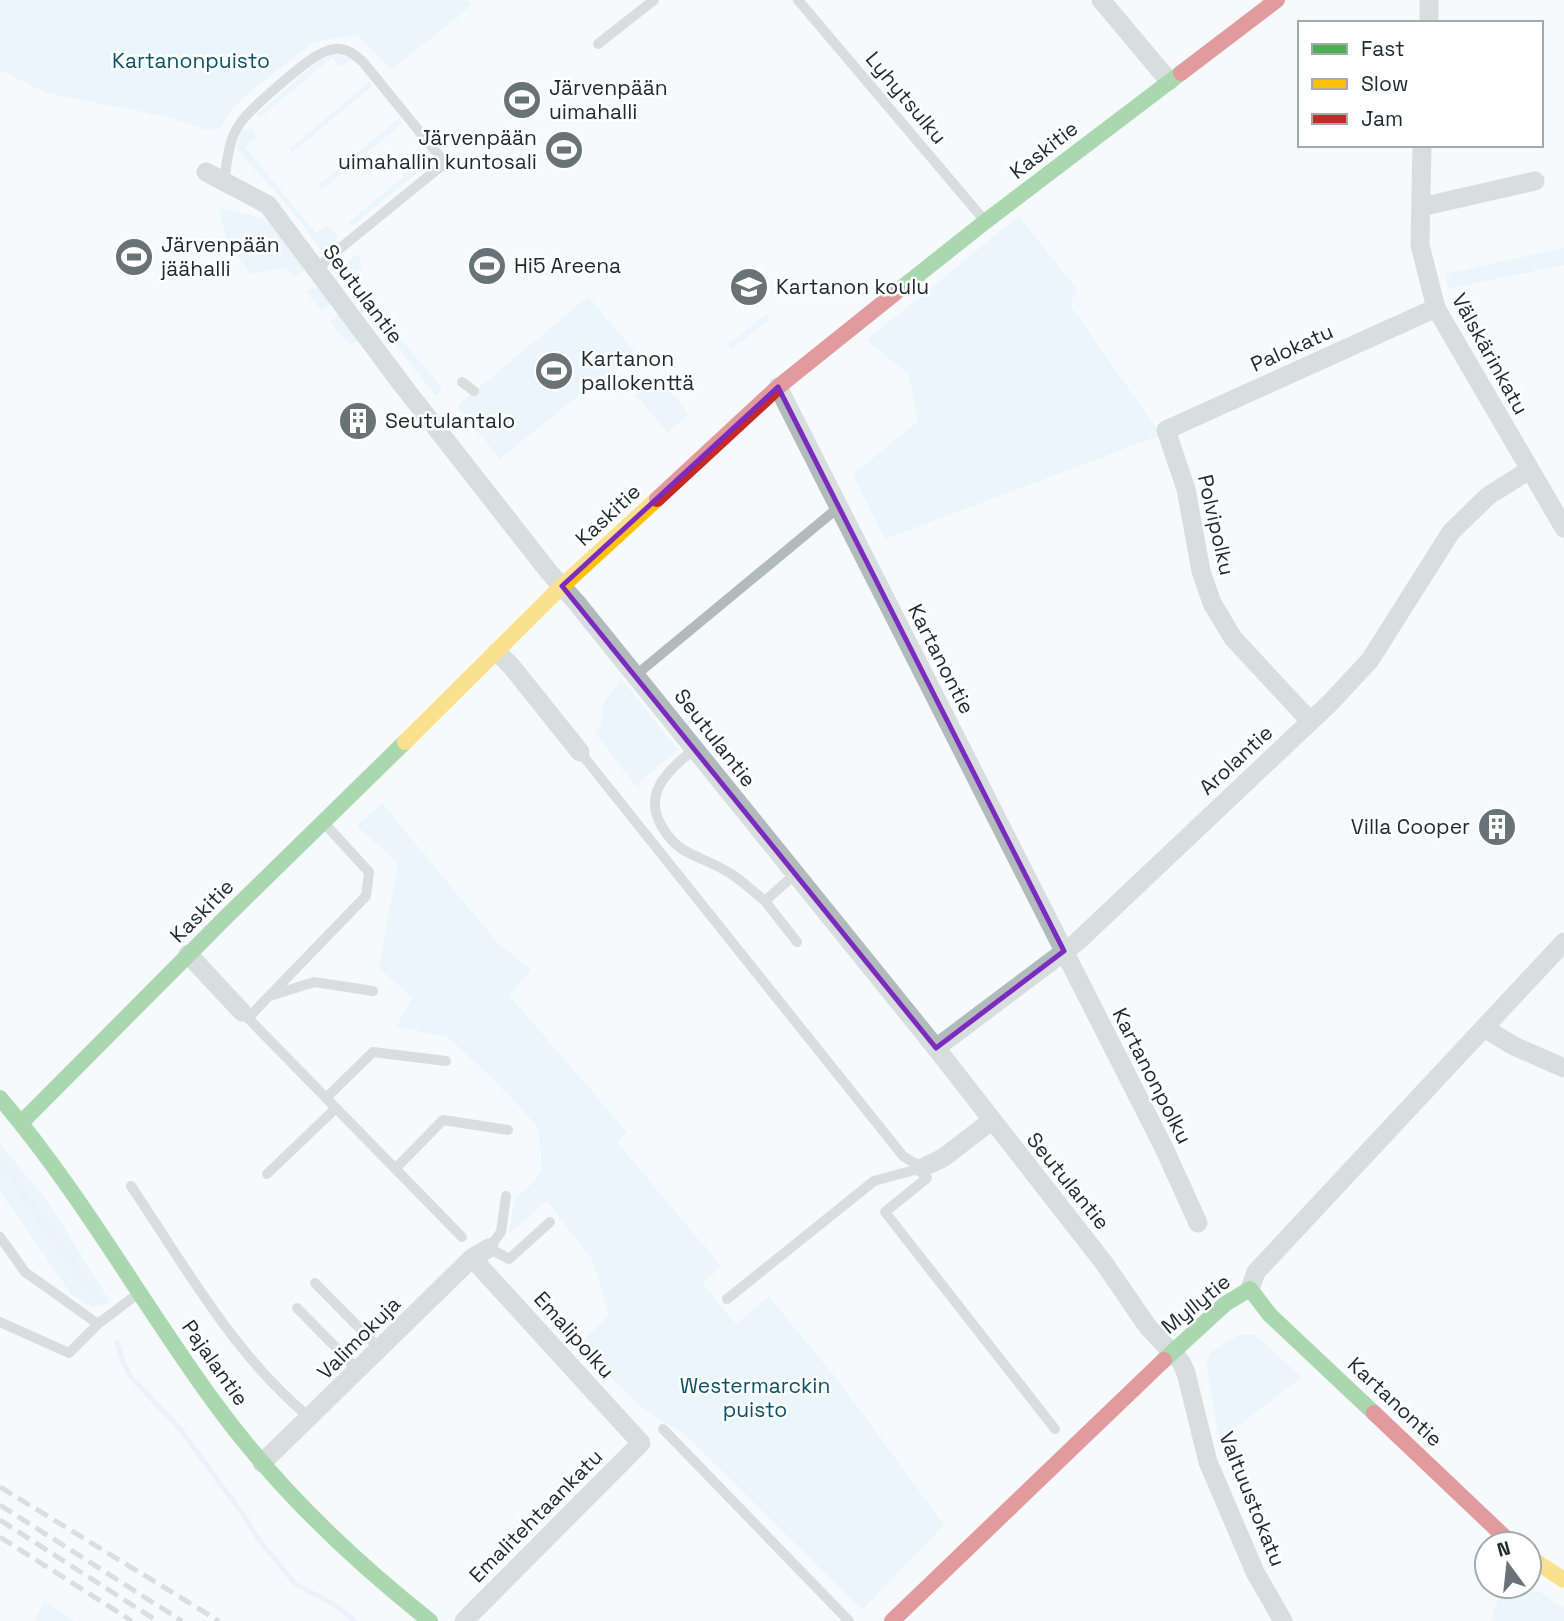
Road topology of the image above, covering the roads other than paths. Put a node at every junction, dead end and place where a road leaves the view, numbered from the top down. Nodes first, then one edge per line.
1 (654, 0) edge
2 (798, 0) edge
3 (1101, 0) edge
4 (1277, 0) edge
5 (1429, 0) edge
6 (1429, 21) edge
7 (598, 44) dead end
8 (1169, 81) junction
9 (1422, 147) edge
10 (206, 172) dead end
11 (1535, 181) dead end
12 (224, 182) junction
13 (1421, 207) junction
14 (986, 221) junction
15 (318, 272) junction
16 (1436, 308) junction
17 (462, 382) dead end
18 (778, 387) junction
19 (474, 391) dead end
20 (1167, 430) joint
21 (1529, 470) junction
22 (839, 508) junction
23 (1564, 528) edge
24 (562, 586) junction
25 (497, 652) junction
26 (636, 676) junction
27 (1310, 721) junction
28 (694, 748) junction
29 (580, 752) joint
30 (323, 822) junction
31 (794, 876) junction
32 (765, 901) junction
33 (797, 942) dead end
34 (1564, 942) edge
35 (1064, 951) junction
36 (188, 954) junction
37 (373, 991) dead end
38 (269, 996) junction
39 (245, 1015) junction
40 (1484, 1028) junction
41 (936, 1048) junction
42 (446, 1061) dead end
43 (1564, 1068) edge
44 (0, 1098) edge
45 (326, 1098) junction
46 (336, 1108) junction
47 (991, 1121) junction
48 (22, 1122) junction
49 (508, 1130) dead end
50 (395, 1168) junction
51 (925, 1173) junction
52 (267, 1174) dead end
53 (131, 1186) dead end
54 (506, 1196) dead end
55 (550, 1222) dead end
56 (1198, 1223) dead end
57 (0, 1237) edge
58 (462, 1237) dead end
59 (481, 1253) junction
60 (315, 1283) dead end
61 (1250, 1289) junction
62 (141, 1292) junction
63 (727, 1299) dead end
64 (297, 1308) dead end
65 (0, 1322) edge
66 (98, 1324) junction
67 (380, 1349) junction
68 (1172, 1352) junction
69 (358, 1370) junction
70 (310, 1418) junction
71 (663, 1429) dead end
72 (1055, 1429) dead end
73 (641, 1443) joint
74 (262, 1463) junction
75 (1497, 1530) edge
76 (1543, 1566) edge
77 (1564, 1580) edge
78 (896, 1620) edge
79 (430, 1621) edge
80 (464, 1621) edge
81 (849, 1621) edge
82 (1283, 1621) edge

1 - 7 lane
2 - 14 lane, Lyhytsulku
3 - 8 street
4 - 8 street, Kaskitie
5 - 6 street
8 - 14 street, Kaskitie
9 - 13 street, Välskärinkatu
10 - 12 street, Seutulantie
11 - 13 street
12 - 15 street, Seutulantie
12 - 15 lane
13 - 16 street, Välskärinkatu
14 - 18 street, Kaskitie
15 - 24 street, Seutulantie
16 - 20 street, Palokatu
16 - 21 street, Välskärinkatu
17 - 19 lane
18 - 22 street, Kartanontie
18 - 24 street, Kaskitie
20 - 27 street, Polvipolku
21 - 23 street, Välskärinkatu
21 - 27 street, Arolantie
22 - 26 lane
22 - 35 street, Kartanontie
24 - 25 street, Kaskitie
24 - 26 street, Seutulantie
25 - 29 street
25 - 30 street, Kaskitie
26 - 28 street, Seutulantie
27 - 35 street, Arolantie
28 - 31 street, Seutulantie
28 - 32 lane
29 - 51 lane
30 - 36 street, Kaskitie
30 - 38 lane
31 - 32 lane
31 - 41 street, Seutulantie
32 - 33 lane
34 - 40 street, Myllytie
35 - 41 street, Arolantie
35 - 56 street, Kartanonpolku
36 - 39 street
36 - 48 street, Kaskitie
37 - 38 lane
38 - 39 lane
39 - 45 lane
40 - 43 street
40 - 61 street, Myllytie
41 - 47 street, Seutulantie
42 - 45 lane
44 - 48 street, Pajalantie
45 - 46 lane
46 - 50 lane
46 - 52 lane
47 - 51 street
47 - 68 street, Seutulantie
48 - 62 street, Pajalantie
49 - 50 lane
50 - 58 lane
51 - 63 lane
51 - 72 lane
53 - 70 lane
54 - 59 lane
55 - 59 lane
57 - 66 lane
59 - 67 street, Valimokuja
59 - 73 street, Emalipolku
60 - 67 lane
61 - 68 street, Myllytie
61 - 75 street, Kartanontie
62 - 66 lane
62 - 74 street, Pajalantie
64 - 69 lane
65 - 66 lane
67 - 69 street, Valimokuja
68 - 78 street, Myllytie
68 - 82 street, Valtuustokatu
69 - 70 street, Valimokuja
70 - 74 street, Valimokuja
71 - 81 lane
73 - 80 street, Emalitehtaankatu
74 - 79 street, Pajalantie
76 - 77 street

